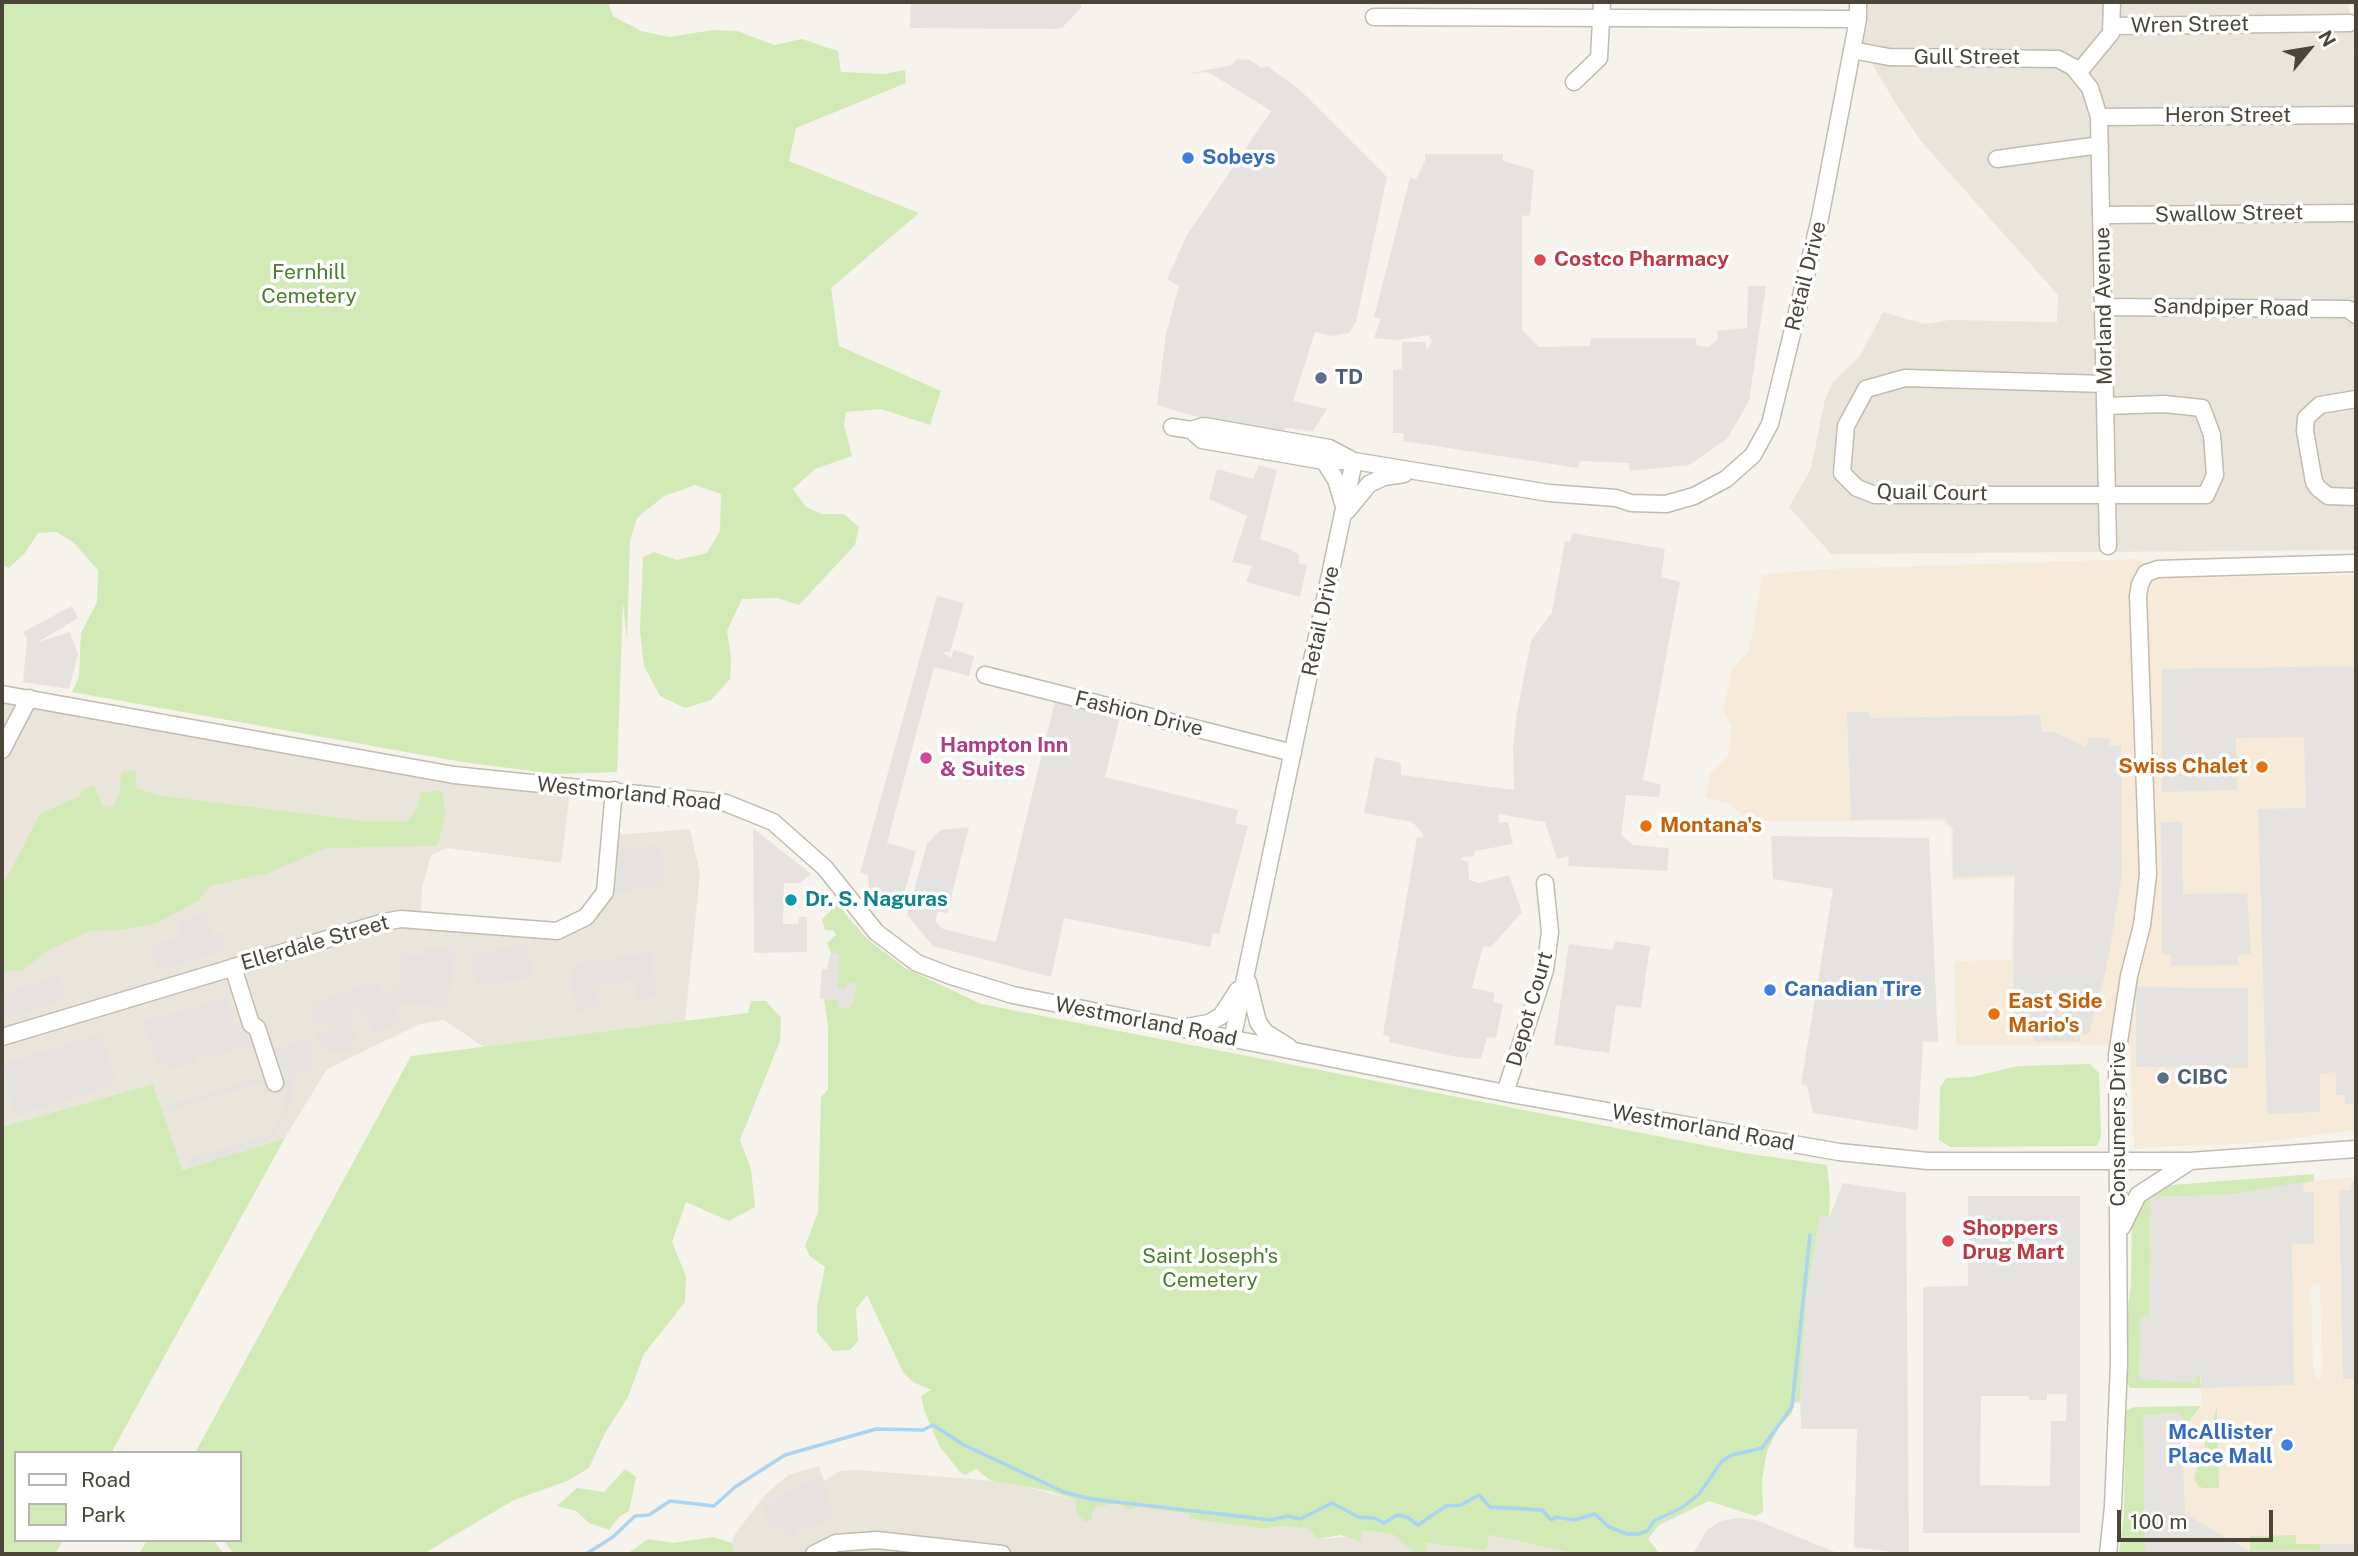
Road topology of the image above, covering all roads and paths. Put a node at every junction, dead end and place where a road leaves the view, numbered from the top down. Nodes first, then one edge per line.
1 (1858, 2) edge
2 (2112, 2) edge
3 (1602, 10) edge
4 (1374, 16) dead end
5 (1857, 19) junction
6 (2350, 23) dead end
7 (2113, 26) junction
8 (1852, 50) junction
9 (2079, 72) junction
10 (1574, 82) dead end
11 (2356, 116) edge
12 (2099, 117) junction
13 (2100, 145) junction
14 (1997, 159) dead end
15 (2356, 213) edge
16 (2103, 215) junction
17 (2104, 307) junction
18 (2356, 315) edge
19 (2105, 384) junction
20 (2356, 399) edge
21 (2106, 406) junction
22 (1172, 427) dead end
23 (1191, 430) junction
24 (1324, 461) junction
25 (1354, 461) junction
26 (1417, 472) junction
27 (2107, 493) junction
28 (2356, 497) edge
29 (1343, 516) junction
30 (2108, 546) dead end
31 (2356, 563) edge
32 (985, 675) dead end
33 (2, 694) edge
34 (29, 698) junction
35 (2, 750) edge
36 (1293, 753) junction
37 (614, 790) junction
38 (1545, 883) dead end
39 (238, 966) junction
40 (1246, 972) junction
41 (1176, 1029) junction
42 (2, 1037) edge
43 (1232, 1040) junction
44 (1301, 1053) junction
45 (275, 1083) dead end
46 (1505, 1093) junction
47 (2356, 1149) edge
48 (2190, 1161) junction
49 (2118, 1163) junction
50 (2120, 1232) junction
51 (814, 1554) edge
52 (1002, 1554) edge
53 (2108, 1554) edge

1 - 5 street, Retail Drive
2 - 7 street
3 - 4 street
3 - 5 street
3 - 10 street
5 - 8 street, Retail Drive
6 - 7 street, Wren Street
7 - 9 street
8 - 9 street, Gull Street
8 - 26 street, Retail Drive
9 - 12 street, Morland Avenue
11 - 12 street, Heron Street
12 - 13 street, Morland Avenue
13 - 14 street
13 - 16 street, Morland Avenue
15 - 16 street, Swallow Street
16 - 17 street, Morland Avenue
17 - 18 street, Sandpiper Road
17 - 19 street, Morland Avenue
19 - 21 street, Morland Avenue
19 - 27 street, Quail Court
20 - 28 street
21 - 27 street, Morland Avenue
21 - 27 street
22 - 23 street
23 - 24 street
23 - 25 street
24 - 25 street
24 - 29 street
25 - 26 street, Retail Drive
25 - 29 street, Retail Drive
26 - 29 street
27 - 30 street, Morland Avenue
29 - 36 street, Retail Drive
31 - 49 street, Consumers Drive
32 - 36 street, Fashion Drive
33 - 34 street, Westmorland Road
34 - 35 street
34 - 37 street, Westmorland Road
36 - 40 street, Retail Drive
37 - 39 street, Ellerdale Street
37 - 41 street, Westmorland Road
38 - 46 street, Depot Court
39 - 42 street, Ellerdale Street
39 - 45 street
40 - 41 street
40 - 43 street, Retail Drive
40 - 44 street
41 - 43 street, Westmorland Road
43 - 44 street, Westmorland Road
44 - 46 street, Westmorland Road
46 - 49 street, Westmorland Road
47 - 48 street, Westmorland Road
48 - 49 street, Westmorland Road
48 - 50 street
49 - 50 street, Consumers Drive
50 - 53 street, Consumers Drive
51 - 52 street

